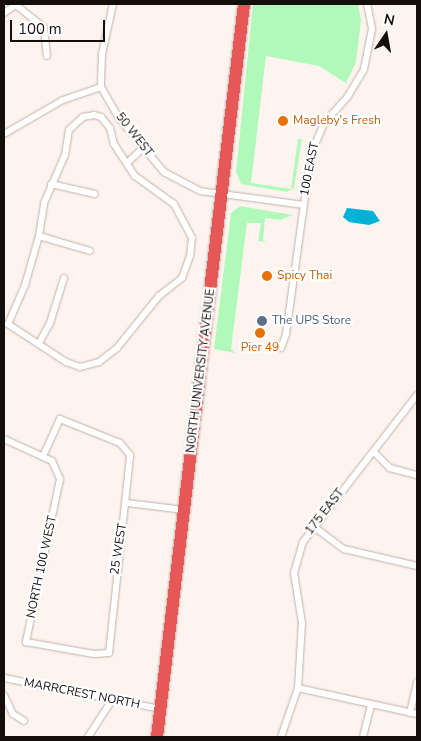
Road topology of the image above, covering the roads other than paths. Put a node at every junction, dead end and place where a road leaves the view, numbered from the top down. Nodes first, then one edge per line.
1 (17, 4) edge
2 (113, 4) edge
3 (244, 4) edge
4 (367, 4) edge
5 (4, 13) edge
6 (47, 56) dead end
7 (101, 87) junction
8 (4, 134) edge
9 (143, 148) junction
10 (127, 163) junction
11 (51, 184) junction
12 (94, 194) dead end
13 (223, 195) junction
14 (303, 205) junction
15 (39, 236) junction
16 (90, 251) dead end
17 (64, 278) dead end
18 (39, 343) junction
19 (281, 348) dead end
20 (417, 395) edge
21 (4, 438) edge
22 (374, 452) junction
23 (43, 456) junction
24 (417, 475) edge
25 (127, 503) junction
26 (184, 510) junction
27 (313, 526) junction
28 (417, 566) edge
29 (109, 653) joint
30 (4, 678) edge
31 (417, 682) edge
32 (298, 688) junction
33 (4, 695) edge
34 (112, 700) junction
35 (370, 704) junction
36 (160, 709) junction
37 (410, 713) junction
38 (417, 714) edge
39 (24, 721) dead end
40 (88, 737) edge
41 (157, 737) edge
42 (281, 737) edge
43 (363, 737) edge

1 - 5 street
1 - 6 street
2 - 7 street
3 - 13 highway, NORTH UNIVERSITY AVENUE
4 - 14 street, 100 EAST
7 - 8 street
7 - 9 street, 50 WEST
9 - 10 street
9 - 13 street, 50 WEST
10 - 11 street
10 - 18 street
11 - 12 street
11 - 15 street
13 - 14 street, 50 WEST
13 - 26 highway, NORTH UNIVERSITY AVENUE
14 - 19 street, 100 EAST
15 - 16 street
15 - 18 street
17 - 18 street
20 - 22 street, 175 EAST
21 - 23 street
22 - 24 street
22 - 27 street, 175 EAST
23 - 25 street, 25 WEST
23 - 29 street, NORTH 100 WEST
25 - 26 street
25 - 29 street, 25 WEST
26 - 36 highway, NORTH UNIVERSITY AVENUE
27 - 28 street
27 - 32 street, 175 EAST
30 - 34 street, MARRCREST NORTH
31 - 37 street
32 - 35 street
32 - 42 street, 175 EAST
33 - 39 street
34 - 36 street, MARRCREST NORTH
34 - 40 street
35 - 37 street
35 - 43 street
36 - 41 highway, NORTH UNIVERSITY AVENUE
37 - 38 street

